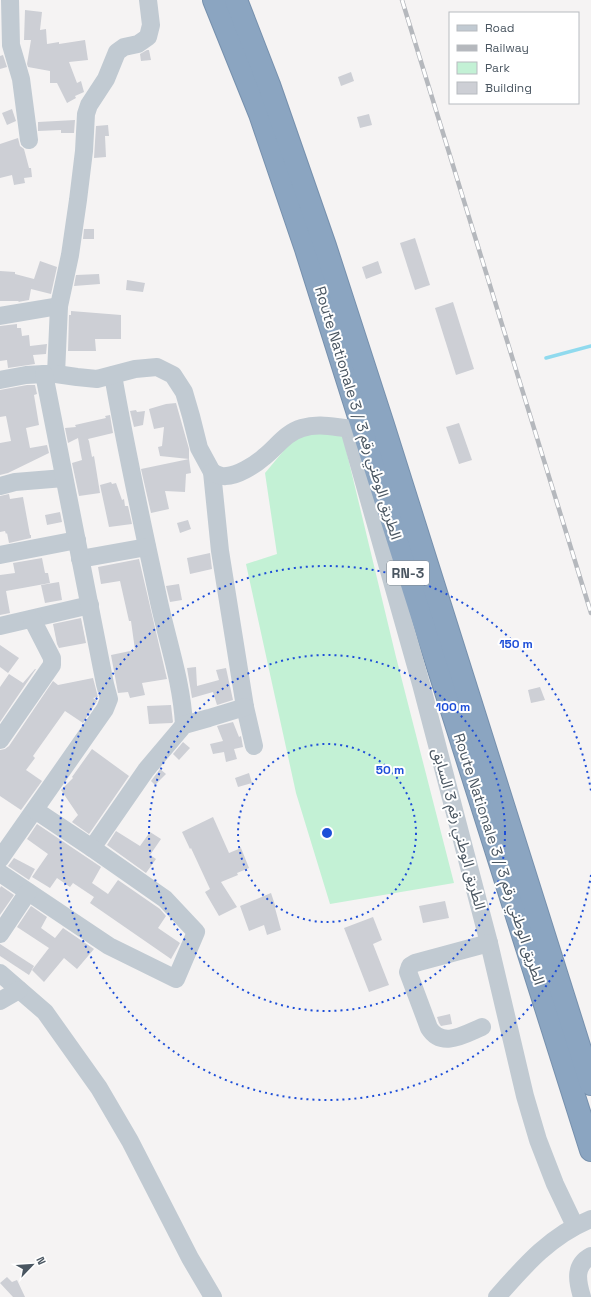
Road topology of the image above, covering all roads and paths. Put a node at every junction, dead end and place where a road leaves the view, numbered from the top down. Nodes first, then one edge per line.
1 (10, 0) edge
2 (148, 0) edge
3 (214, 0) edge
4 (236, 0) edge
5 (29, 140) dead end
6 (58, 306) junction
7 (0, 316) edge
8 (50, 374) junction
9 (113, 375) junction
10 (0, 380) edge
11 (356, 429) junction
12 (212, 472) junction
13 (64, 478) junction
14 (0, 486) edge
15 (394, 495) junction
16 (77, 540) junction
17 (147, 547) junction
18 (0, 555) edge
19 (80, 559) junction
20 (90, 605) junction
21 (32, 619) junction
22 (0, 626) edge
23 (245, 706) junction
24 (184, 724) junction
25 (0, 740) edge
26 (254, 746) dead end
27 (35, 810) junction
28 (92, 848) junction
29 (0, 859) edge
30 (0, 873) edge
31 (28, 892) junction
32 (0, 934) edge
33 (489, 943) junction
34 (0, 973) edge
35 (19, 990) junction
36 (0, 1001) edge
37 (482, 1027) dead end
38 (591, 1084) edge
39 (591, 1150) edge
40 (583, 1223) edge
41 (591, 1256) edge
42 (212, 1297) edge
43 (497, 1297) edge
44 (582, 1297) edge

1 - 5 street
2 - 6 street
3 - 11 highway, Route Nationale 3 / الطريق الوطني رقم 3 / RN-3
4 - 15 highway, Route Nationale 3 / الطريق الوطني رقم 3 / RN-3
6 - 7 street
6 - 8 street
8 - 9 street
8 - 10 street
8 - 13 street
9 - 12 street
9 - 17 street
11 - 12 street
11 - 15 highway, Route Nationale 3 / الطريق الوطني رقم 3 / RN-3
11 - 33 street, الطريق الوطني رقم 3 السابق
12 - 23 street
13 - 14 street
13 - 16 street
15 - 38 highway, Route Nationale 3 / الطريق الوطني رقم 3 / RN-3
15 - 39 highway, Route Nationale 3 / الطريق الوطني رقم 3 / RN-3
16 - 18 street
16 - 19 street
17 - 19 street
17 - 24 street
19 - 20 street
20 - 21 street
20 - 27 street
21 - 22 street
21 - 25 street
23 - 24 street
23 - 26 street
24 - 28 street
27 - 28 street
27 - 29 street
28 - 31 street
30 - 31 street
31 - 32 street
33 - 37 street
33 - 40 street, الطريق الوطني رقم 3 السابق
34 - 35 street
35 - 36 street
35 - 42 street
40 - 43 street
41 - 44 street

